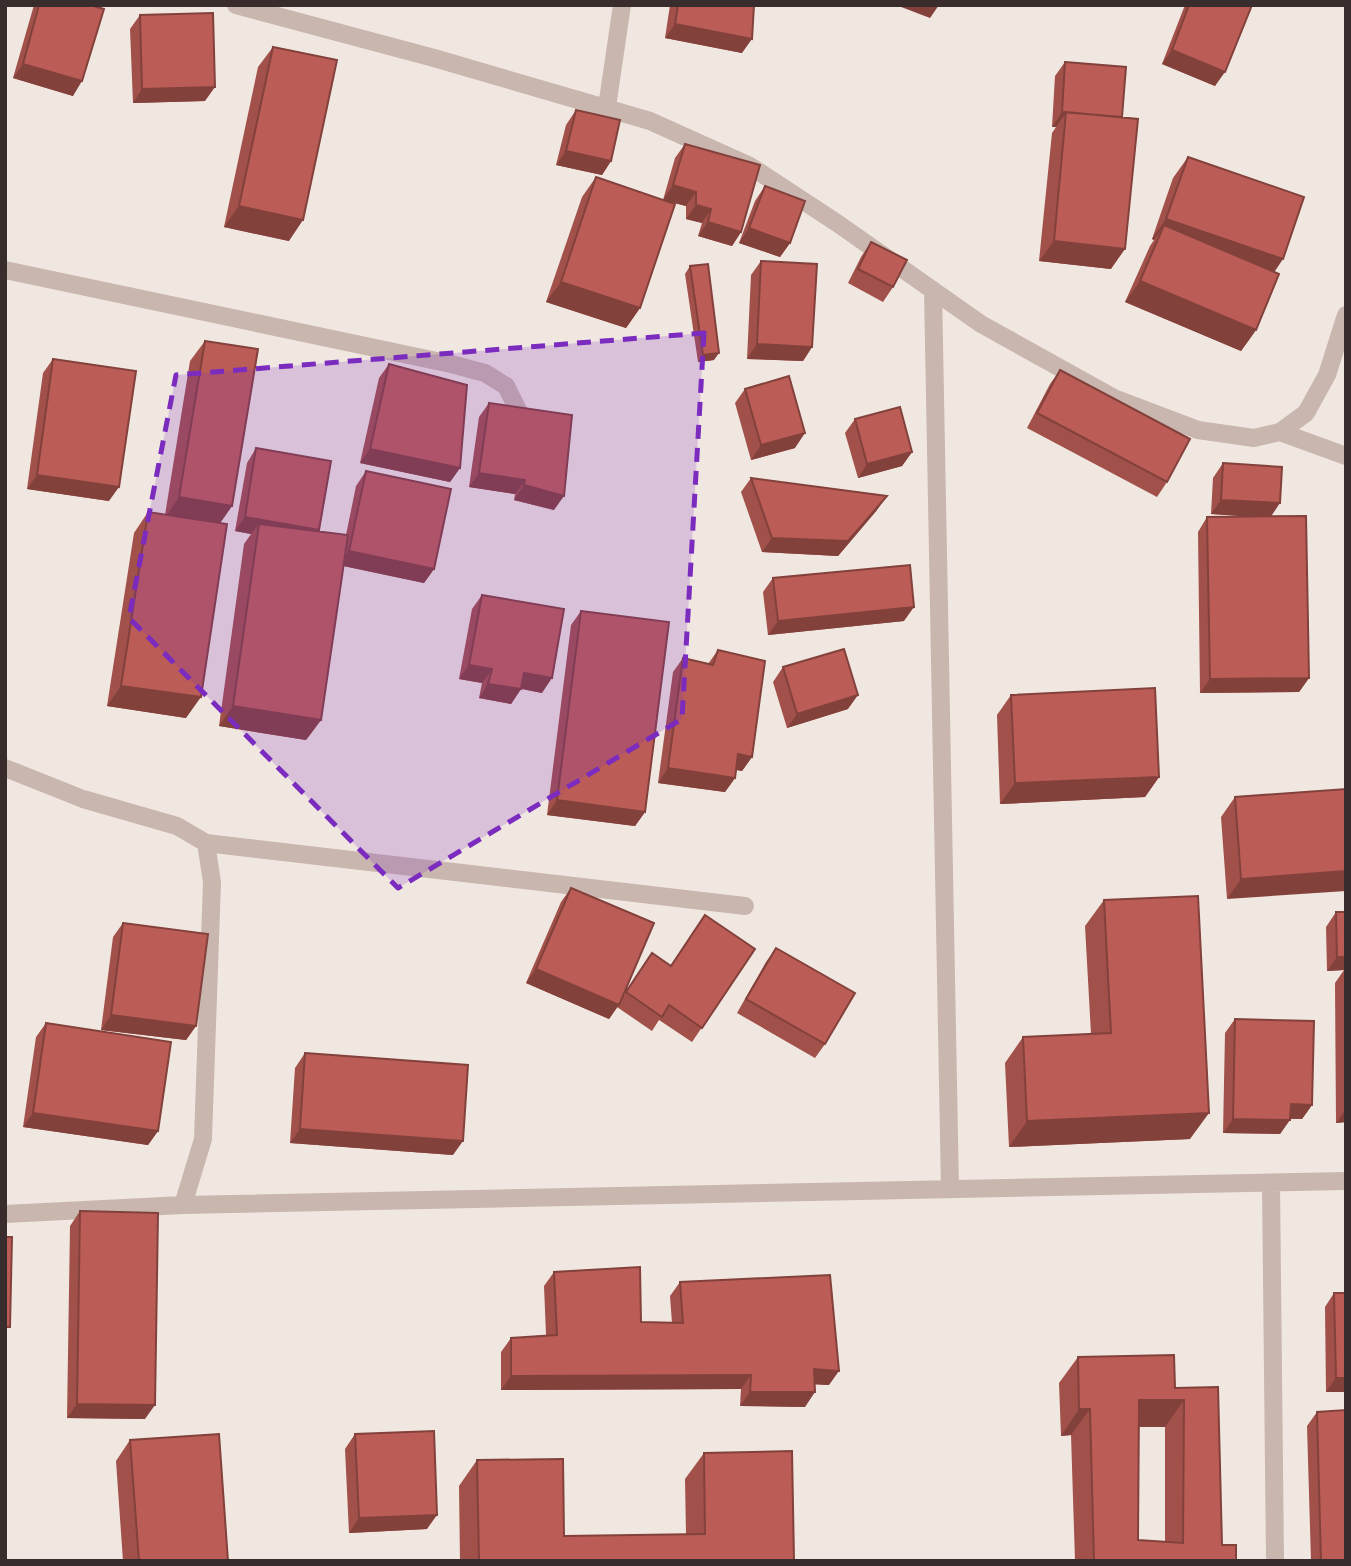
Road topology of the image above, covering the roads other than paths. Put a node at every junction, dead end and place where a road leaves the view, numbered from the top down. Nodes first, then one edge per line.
1 (236, 5) edge
2 (622, 5) edge
3 (607, 107) junction
4 (5, 270) edge
5 (933, 290) junction
6 (1346, 315) edge
7 (520, 414) edge
8 (1280, 432) junction
9 (1346, 456) edge
10 (5, 768) edge
11 (206, 843) junction
12 (745, 906) dead end
13 (1346, 1181) edge
14 (1271, 1184) junction
15 (950, 1189) junction
16 (183, 1205) junction
17 (5, 1214) edge
18 (1275, 1561) edge

1 - 3 street
2 - 3 street
3 - 5 street
4 - 7 street
5 - 8 street
5 - 15 street
6 - 8 street
8 - 9 street
10 - 11 street
11 - 12 street
11 - 16 street
13 - 14 street
14 - 15 street
14 - 18 street
15 - 16 street
16 - 17 street

